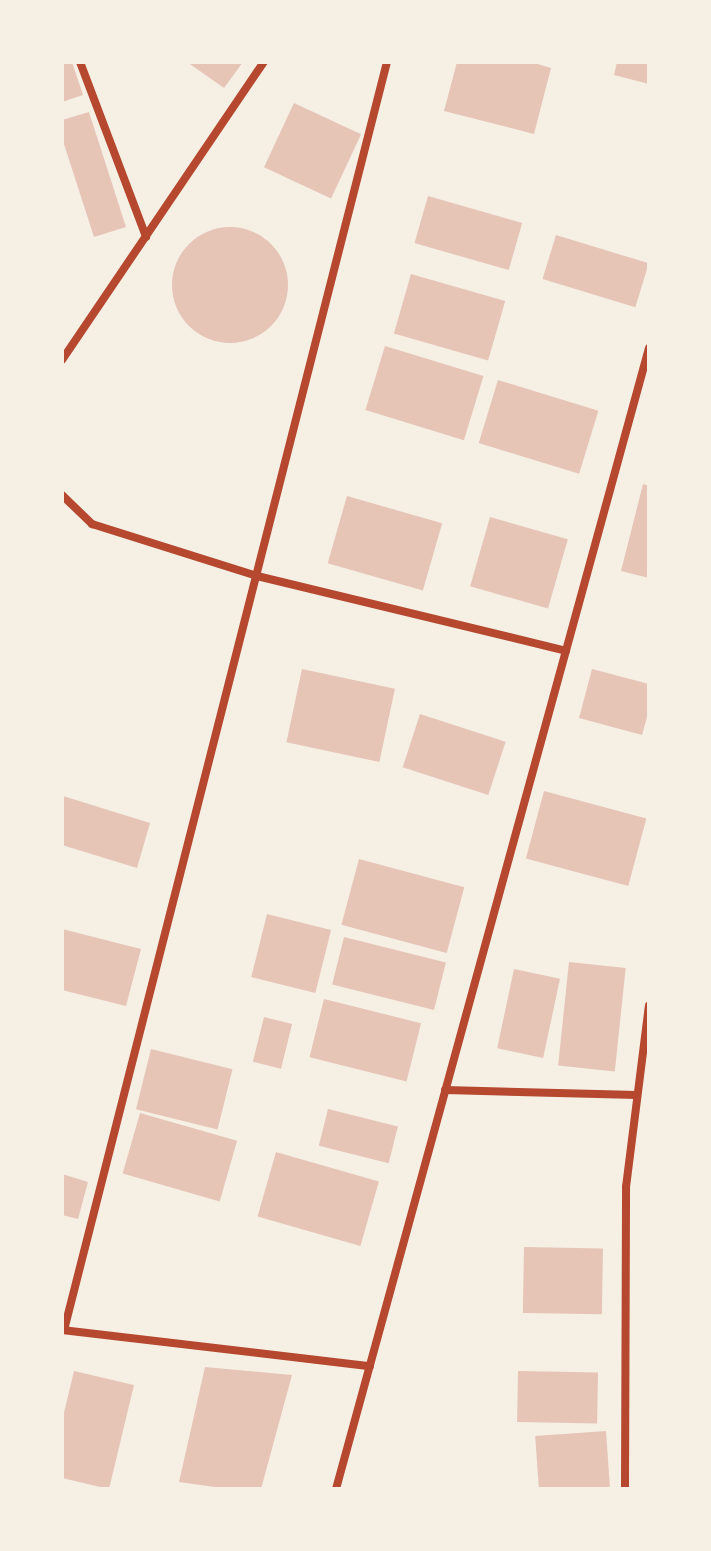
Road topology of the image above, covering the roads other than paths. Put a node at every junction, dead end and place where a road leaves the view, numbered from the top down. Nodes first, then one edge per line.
1 (80, 62) edge
2 (264, 62) edge
3 (387, 62) edge
4 (146, 237) junction
5 (649, 348) edge
6 (62, 360) edge
7 (62, 495) edge
8 (257, 576) junction
9 (566, 651) junction
10 (649, 1005) edge
11 (445, 1090) junction
12 (637, 1095) junction
13 (63, 1330) edge
14 (370, 1366) junction
15 (336, 1489) edge
16 (625, 1489) edge

1 - 4 street
2 - 4 street
3 - 8 street
4 - 6 street
5 - 9 street
7 - 8 street
8 - 9 street
8 - 13 street
9 - 11 street
10 - 12 street
11 - 12 street
11 - 14 street
12 - 16 street
13 - 14 street
14 - 15 street

